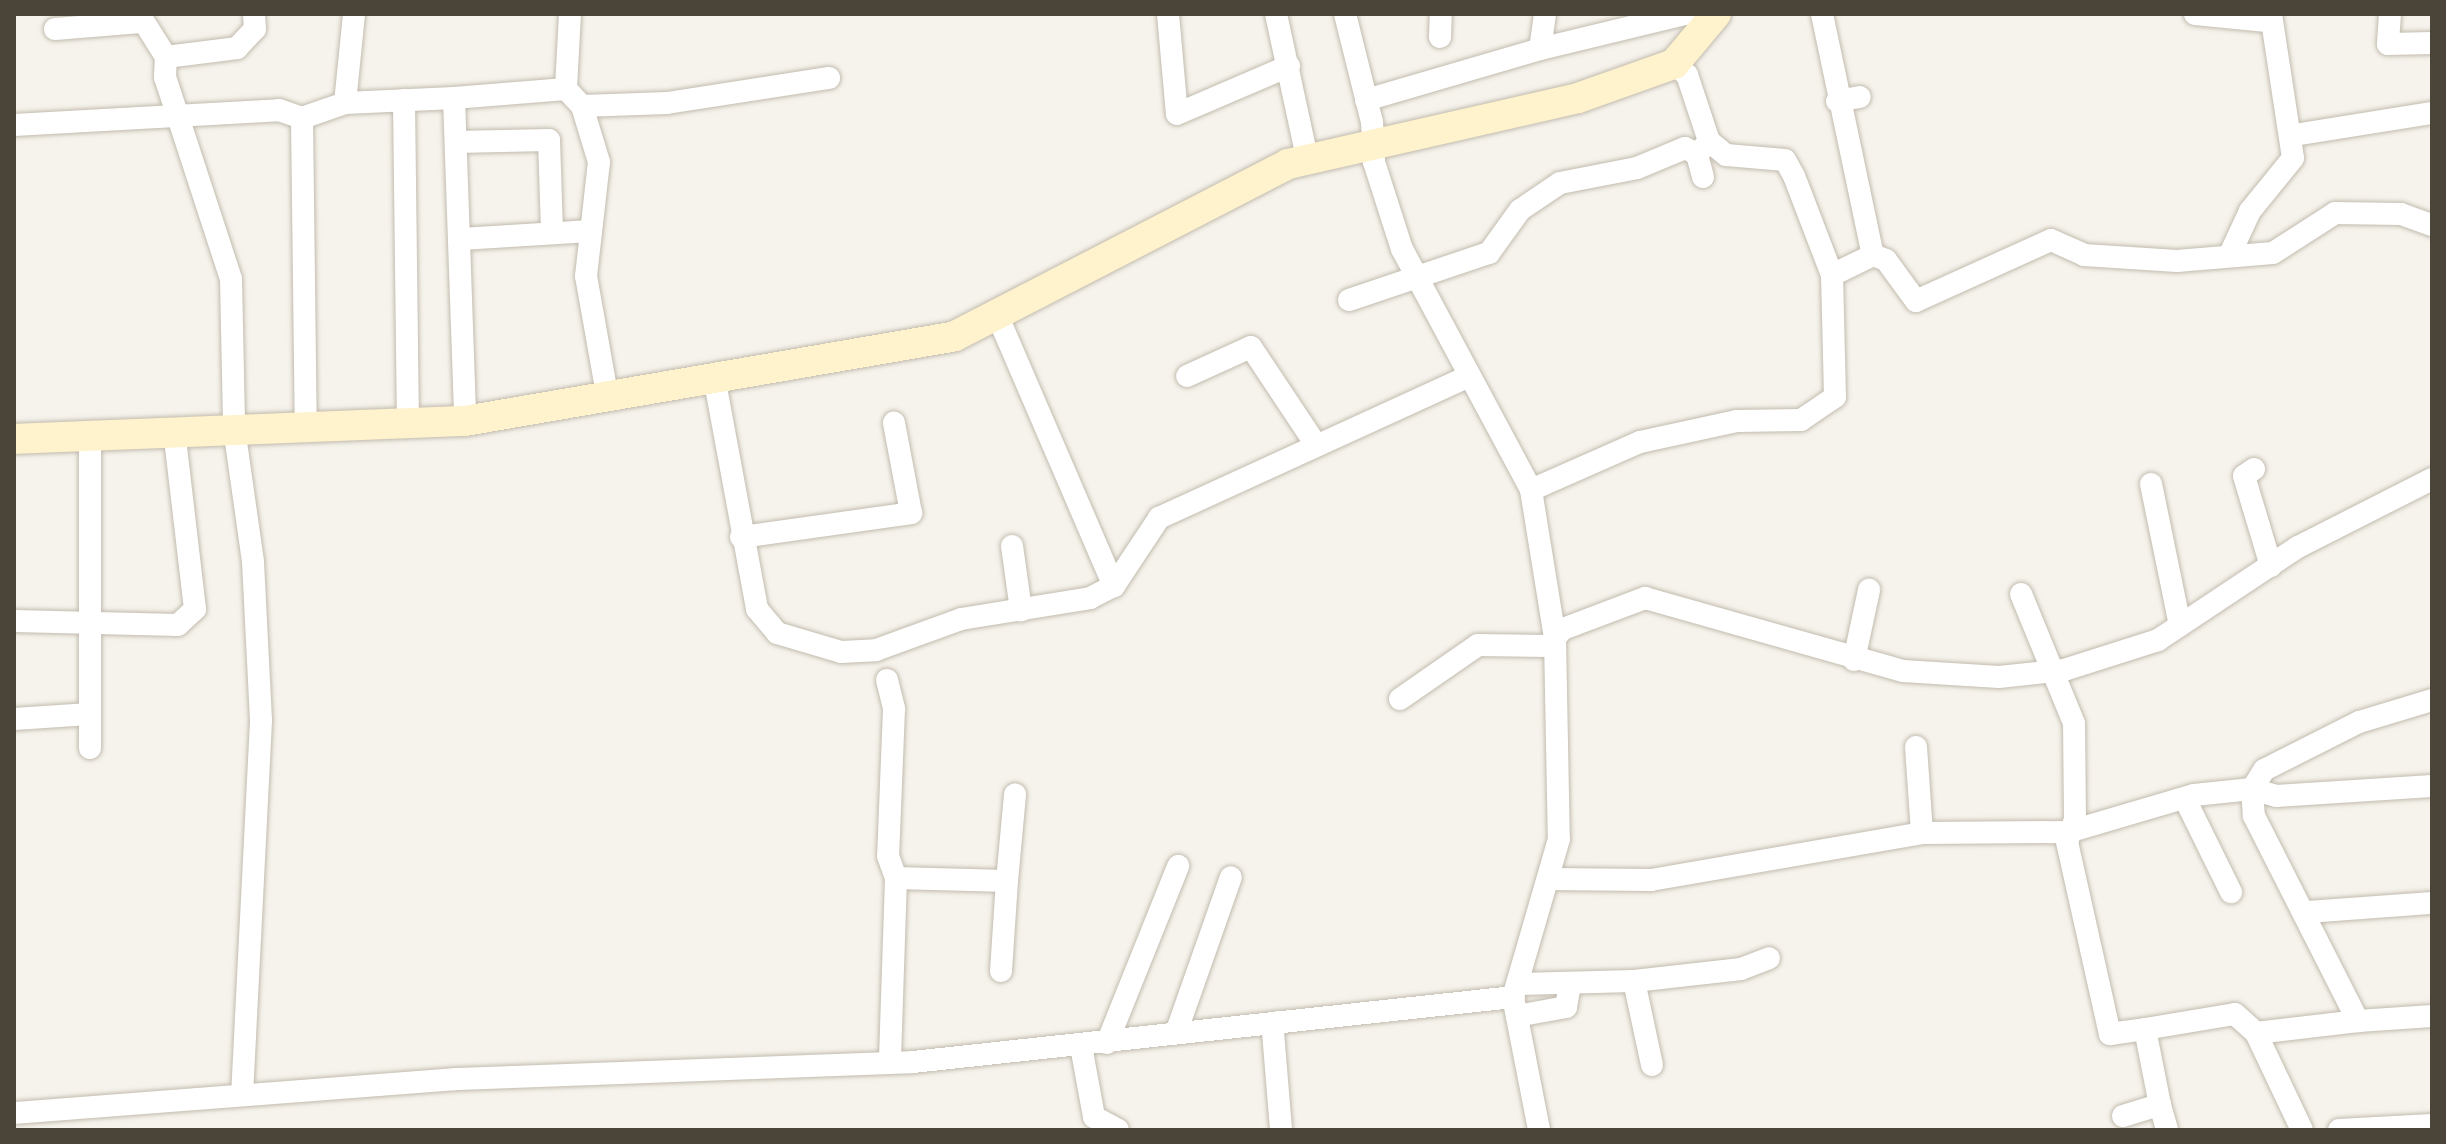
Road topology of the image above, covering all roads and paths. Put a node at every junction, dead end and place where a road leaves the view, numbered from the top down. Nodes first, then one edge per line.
1 (254, 14) edge
2 (354, 14) edge
3 (570, 14) edge
4 (1168, 14) edge
5 (1276, 14) edge
6 (1345, 14) edge
7 (1441, 14) edge
8 (1545, 14) edge
9 (1685, 14) edge
10 (1716, 14) edge
11 (1822, 14) edge
12 (2195, 14) edge
13 (2390, 14) edge
14 (140, 18) edge
15 (1649, 18) edge
16 (2269, 18) edge
17 (55, 29) dead end
18 (1440, 37) dead end
19 (2432, 43) edge
20 (1540, 49) junction
21 (166, 57) junction
22 (1674, 64) junction
23 (1289, 66) junction
24 (829, 78) dead end
25 (566, 89) junction
26 (1860, 97) dead end
27 (454, 98) junction
28 (404, 100) junction
29 (1366, 100) junction
30 (1837, 101) junction
31 (345, 103) junction
32 (582, 106) junction
33 (2432, 113) edge
34 (180, 116) junction
35 (302, 118) junction
36 (14, 125) edge
37 (2294, 135) junction
38 (456, 142) junction
39 (1372, 143) junction
40 (1703, 148) junction
41 (1307, 157) junction
42 (1703, 177) dead end
43 (2432, 225) edge
44 (552, 229) junction
45 (591, 231) junction
46 (461, 239) junction
47 (2231, 252) junction
48 (1873, 255) junction
49 (1832, 275) junction
50 (1416, 278) junction
51 (1349, 300) dead end
52 (998, 317) junction
53 (1187, 376) dead end
54 (1465, 378) junction
55 (715, 382) junction
56 (608, 399) junction
57 (465, 421) junction
58 (894, 423) dead end
59 (408, 424) junction
60 (306, 427) junction
61 (234, 428) junction
62 (174, 431) junction
63 (90, 435) junction
64 (14, 439) edge
65 (1314, 442) junction
66 (2254, 469) dead end
67 (2432, 479) edge
68 (2151, 484) dead end
69 (1531, 490) junction
70 (741, 537) junction
71 (1012, 546) dead end
72 (2271, 566) junction
73 (1114, 586) junction
74 (1869, 590) dead end
75 (2021, 594) dead end
76 (1021, 610) junction
77 (14, 621) edge
78 (2179, 621) junction
79 (90, 622) junction
80 (1555, 639) junction
81 (1854, 660) junction
82 (2056, 670) junction
83 (887, 680) dead end
84 (1400, 699) dead end
85 (2432, 700) edge
86 (90, 714) junction
87 (14, 719) edge
88 (1916, 747) dead end
89 (90, 748) dead end
90 (2432, 786) edge
91 (2252, 789) junction
92 (1015, 794) dead end
93 (2185, 799) junction
94 (2068, 832) junction
95 (1922, 833) junction
96 (1178, 866) dead end
97 (1231, 877) dead end
98 (896, 878) junction
99 (1548, 879) junction
100 (1007, 881) junction
101 (2231, 892) dead end
102 (2432, 903) edge
103 (2308, 912) junction
104 (1769, 958) dead end
105 (1001, 971) dead end
106 (1634, 981) junction
107 (1570, 985) junction
108 (1516, 999) junction
109 (2432, 1016) edge
110 (2358, 1021) junction
111 (1278, 1022) junction
112 (2145, 1029) junction
113 (1176, 1033) junction
114 (2256, 1033) junction
115 (1107, 1043) junction
116 (1081, 1046) junction
117 (890, 1060) junction
118 (1652, 1065) dead end
119 (242, 1092) junction
120 (2160, 1105) junction
121 (14, 1113) edge
122 (2123, 1116) dead end
123 (2432, 1125) edge
124 (1118, 1130) edge
125 (1281, 1130) edge
126 (1539, 1130) edge
127 (2167, 1130) edge
128 (2302, 1130) edge
129 (2339, 1130) edge

1 - 21 street
2 - 31 street
3 - 25 street
4 - 23 street
5 - 23 street
6 - 29 street
7 - 18 street
8 - 20 street
9 - 15 street
10 - 22 street
11 - 30 street
12 - 16 street
13 - 19 street
14 - 17 street
14 - 21 street
15 - 20 street
16 - 37 street
20 - 29 street
21 - 34 street
22 - 39 street
22 - 40 street
23 - 41 street
24 - 32 street
25 - 27 street
25 - 32 street
26 - 30 street
27 - 28 street
27 - 38 street
28 - 31 street
28 - 59 street
29 - 39 street
30 - 48 street
31 - 35 street
32 - 45 street
33 - 37 street
34 - 35 street
34 - 36 street
34 - 61 street
35 - 60 street
37 - 47 street
38 - 44 street
38 - 46 street
39 - 41 street
39 - 50 street
40 - 42 street
40 - 49 street
40 - 50 street
41 - 52 street
43 - 47 street
44 - 45 street
44 - 46 street
45 - 56 street
46 - 57 street
47 - 48 street
48 - 49 street
49 - 69 street
50 - 51 street
50 - 54 street
52 - 55 street
52 - 73 street
53 - 65 street
54 - 65 street
54 - 69 street
55 - 56 street
55 - 70 street
56 - 57 street
57 - 59 street
58 - 70 street
59 - 60 street
60 - 61 street
61 - 62 street
61 - 119 street
62 - 63 street
62 - 79 street
63 - 64 street
63 - 79 street
65 - 73 street
66 - 72 street
67 - 72 street
68 - 78 street
69 - 80 street
70 - 76 street
71 - 76 street
72 - 78 street
73 - 76 street
74 - 81 street
75 - 82 street
77 - 79 street
78 - 82 street
79 - 86 street
80 - 81 street
80 - 84 street
80 - 99 street
81 - 82 street
82 - 94 street
83 - 98 street
85 - 91 street
86 - 87 street
86 - 89 street
88 - 95 street
90 - 91 street
91 - 93 street
91 - 103 street
92 - 100 street
93 - 94 street
93 - 101 street
94 - 95 street
94 - 112 street
95 - 99 street
96 - 115 street
97 - 113 street
98 - 100 street
98 - 117 street
99 - 108 street
100 - 105 street
102 - 103 street
103 - 110 street
104 - 106 street
106 - 107 street
106 - 118 street
107 - 108 street
107 - 108 street
108 - 111 street
108 - 126 street
109 - 110 street
110 - 114 street
111 - 113 street
111 - 125 street
112 - 114 street
112 - 120 street
113 - 115 street
114 - 128 street
115 - 116 street
116 - 117 street
116 - 124 street
117 - 119 street
119 - 121 street
120 - 122 street
120 - 127 street
123 - 129 street

